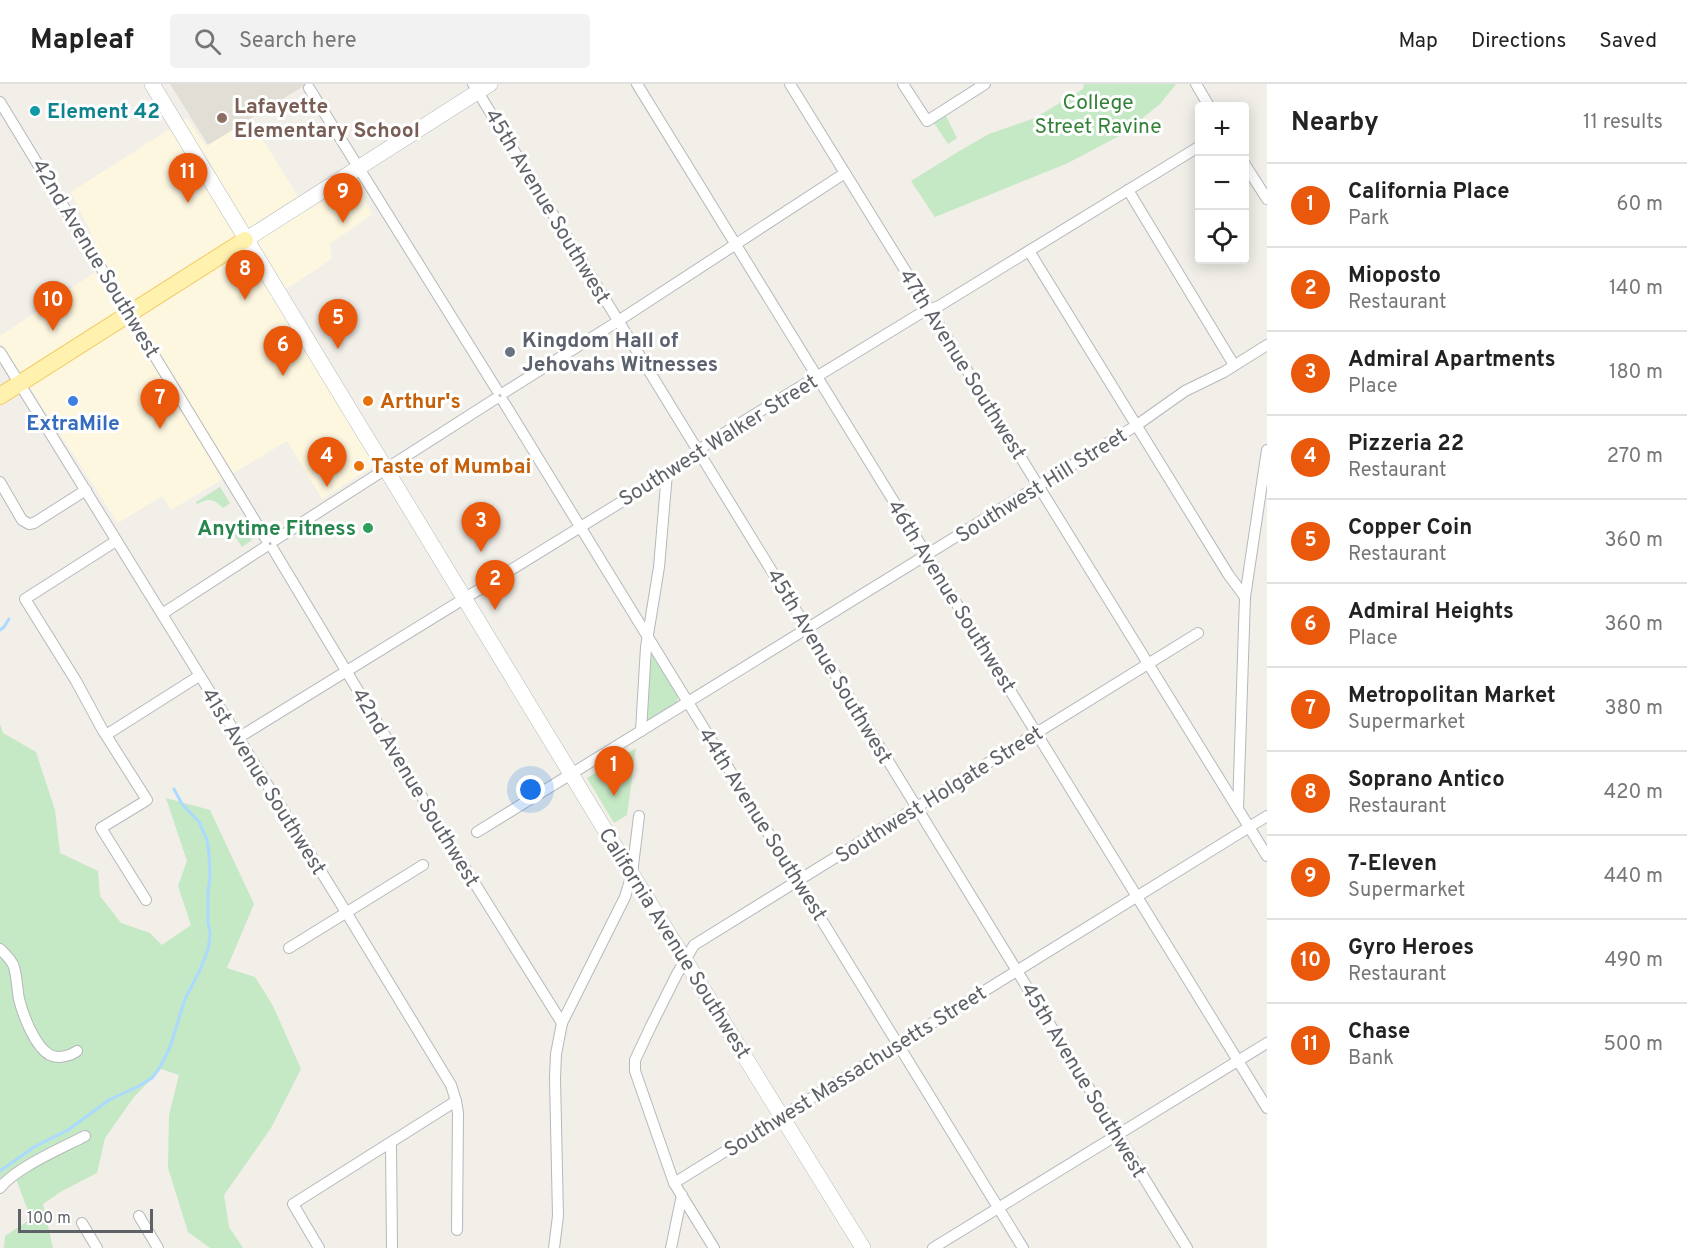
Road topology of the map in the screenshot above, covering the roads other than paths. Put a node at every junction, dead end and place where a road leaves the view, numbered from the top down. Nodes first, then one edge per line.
1 (152, 84) edge
2 (637, 84) edge
3 (790, 84) edge
4 (903, 84) edge
5 (985, 84) edge
6 (1196, 84) edge
7 (480, 87) edge
8 (309, 88) dead end
9 (0, 102) edge
10 (1207, 102) edge
11 (1195, 149) edge
12 (359, 168) junction
13 (1249, 170) edge
14 (845, 173) junction
15 (1128, 190) junction
16 (1267, 200) edge
17 (245, 240) junction
18 (736, 244) junction
19 (1029, 251) junction
20 (930, 310) junction
21 (129, 313) junction
22 (618, 321) junction
23 (1267, 345) edge
24 (0, 352) edge
25 (1234, 365) junction
26 (817, 377) junction
27 (20, 383) junction
28 (0, 396) edge
29 (500, 396) junction
30 (1137, 425) junction
31 (1267, 450) edge
32 (698, 451) junction
33 (387, 469) junction
34 (667, 473) junction
35 (0, 482) edge
36 (1038, 486) junction
37 (86, 490) junction
38 (580, 527) junction
39 (116, 541) junction
40 (270, 544) junction
41 (927, 555) junction
42 (1245, 597) junction
43 (464, 598) junction
44 (162, 614) junction
45 (808, 628) junction
46 (1198, 633) dead end
47 (648, 637) junction
48 (1149, 665) junction
49 (346, 672) junction
50 (199, 676) junction
51 (688, 701) junction
52 (640, 731) junction
53 (1036, 734) junction
54 (106, 735) junction
55 (238, 738) junction
56 (572, 773) junction
57 (917, 808) junction
58 (1239, 809) junction
59 (639, 816) dead end
60 (1267, 816) edge
61 (1250, 827) junction
62 (477, 832) dead end
63 (1267, 856) edge
64 (423, 865) dead end
65 (632, 874) junction
66 (798, 881) junction
67 (1137, 897) junction
68 (146, 900) dead end
69 (346, 912) junction
70 (289, 948) dead end
71 (0, 949) edge
72 (685, 959) junction
73 (1017, 970) junction
74 (562, 1023) junction
75 (1267, 1043) edge
76 (898, 1044) junction
77 (77, 1052) dead end
78 (1237, 1061) junction
79 (456, 1101) junction
80 (1267, 1108) edge
81 (782, 1116) junction
82 (1118, 1134) junction
83 (85, 1136) dead end
84 (391, 1143) junction
85 (674, 1183) junction
86 (0, 1188) edge
87 (682, 1195) junction
88 (999, 1208) junction
89 (139, 1216) dead end
90 (82, 1223) dead end
91 (457, 1230) dead end
92 (97, 1248) edge
93 (158, 1248) edge
94 (319, 1248) edge
95 (392, 1248) edge
96 (554, 1248) edge
97 (671, 1248) edge
98 (714, 1248) edge
99 (863, 1248) edge
100 (933, 1248) edge
101 (1023, 1248) edge
102 (1187, 1248) edge

1 - 17 main road, California Avenue Southwest
2 - 18 street, 46th Avenue Southwest
3 - 14 street, 47th Avenue Southwest
4 - 5 street
6 - 10 street
7 - 12 main road
7 - 22 street, 45th Avenue Southwest
8 - 12 street, 44th Avenue Southwest
9 - 21 street, 42nd Avenue Southwest
11 - 15 street, Southwest Walker Street
12 - 17 main road
12 - 29 street, 44th Avenue Southwest
13 - 16 street
14 - 18 street
14 - 20 street, 47th Avenue Southwest
15 - 19 street, Southwest Walker Street
15 - 25 street
17 - 21 main road
17 - 33 main road, California Avenue Southwest
18 - 22 street
18 - 26 street, 46th Avenue Southwest
19 - 20 street, Southwest Walker Street
19 - 30 street
20 - 26 street, Southwest Walker Street
20 - 36 street, 47th Avenue Southwest
21 - 27 main road
21 - 40 street, 42nd Avenue Southwest
22 - 29 street
22 - 32 street, 45th Avenue Southwest
23 - 25 street, Southwest Hill Street
24 - 27 street, 41st Avenue Southwest
25 - 30 street, Southwest Hill Street
26 - 32 street, Southwest Walker Street
26 - 41 street, 46th Avenue Southwest
27 - 28 main road
27 - 37 street, 41st Avenue Southwest
29 - 33 street
29 - 38 street, 44th Avenue Southwest
30 - 36 street, Southwest Hill Street
30 - 42 street
31 - 42 street
32 - 34 street, Southwest Walker Street
32 - 45 street, 45th Avenue Southwest
33 - 40 street
33 - 43 main road, California Avenue Southwest
34 - 38 street, Southwest Walker Street
34 - 47 street
35 - 37 street
36 - 41 street, Southwest Hill Street
36 - 48 street, 47th Avenue Southwest
37 - 39 street, 41st Avenue Southwest
38 - 43 street, Southwest Walker Street
38 - 47 street, 44th Avenue Southwest
39 - 44 street, 41st Avenue Southwest
39 - 54 street
40 - 44 street
40 - 49 street, 42nd Avenue Southwest
41 - 45 street, Southwest Hill Street
41 - 53 street, 46th Avenue Southwest
42 - 58 street
43 - 49 street, Southwest Walker Street
43 - 56 main road, California Avenue Southwest
44 - 50 street, 41st Avenue Southwest
45 - 51 street, Southwest Hill Street
45 - 57 street, 45th Avenue Southwest
46 - 48 street, Southwest Holgate Street
47 - 51 street, 44th Avenue Southwest
47 - 52 street
48 - 53 street, Southwest Holgate Street
48 - 58 street, 47th Avenue Southwest
49 - 55 street, Southwest Walker Street
49 - 74 street, 42nd Avenue Southwest
50 - 54 street
50 - 55 street, 41st Avenue Southwest
51 - 52 street, Southwest Hill Street
51 - 66 street, 44th Avenue Southwest
52 - 56 street, Southwest Hill Street
53 - 57 street, Southwest Holgate Street
53 - 67 street, 46th Avenue Southwest
54 - 68 street
55 - 69 street, 41st Avenue Southwest
56 - 62 street, Southwest Hill Street
56 - 65 main road, California Avenue Southwest
57 - 66 street, Southwest Holgate Street
57 - 73 street, 45th Avenue Southwest
58 - 61 street, 47th Avenue Southwest
59 - 65 street
60 - 61 street, Southwest Massachusetts Street
61 - 63 street, 47th Avenue Southwest
61 - 67 street, Southwest Massachusetts Street
64 - 69 street
65 - 72 main road, California Avenue Southwest
65 - 74 street
66 - 72 street, Southwest Holgate Street
66 - 76 street, 44th Avenue Southwest
67 - 73 street, Southwest Massachusetts Street
67 - 78 street, 46th Avenue Southwest
69 - 70 street
69 - 79 street, 41st Avenue Southwest
71 - 77 street
72 - 81 main road, California Avenue Southwest
72 - 85 street, Southwest Holgate Street
73 - 76 street, Southwest Massachusetts Street
73 - 82 street, 45th Avenue Southwest
74 - 96 street
75 - 78 street
76 - 81 street, Southwest Massachusetts Street
76 - 88 street, 44th Avenue Southwest
78 - 80 street, 46th Avenue Southwest
78 - 82 street
79 - 84 street
79 - 91 street, 41st Avenue Southwest
81 - 85 street, Southwest Massachusetts Street
81 - 99 main road, California Avenue Southwest
82 - 88 street
82 - 102 street, 45th Avenue Southwest
83 - 86 street
84 - 94 street
84 - 95 street
85 - 87 street
87 - 97 street
87 - 98 street
88 - 100 street
88 - 101 street, 44th Avenue Southwest
89 - 93 street
90 - 92 street

